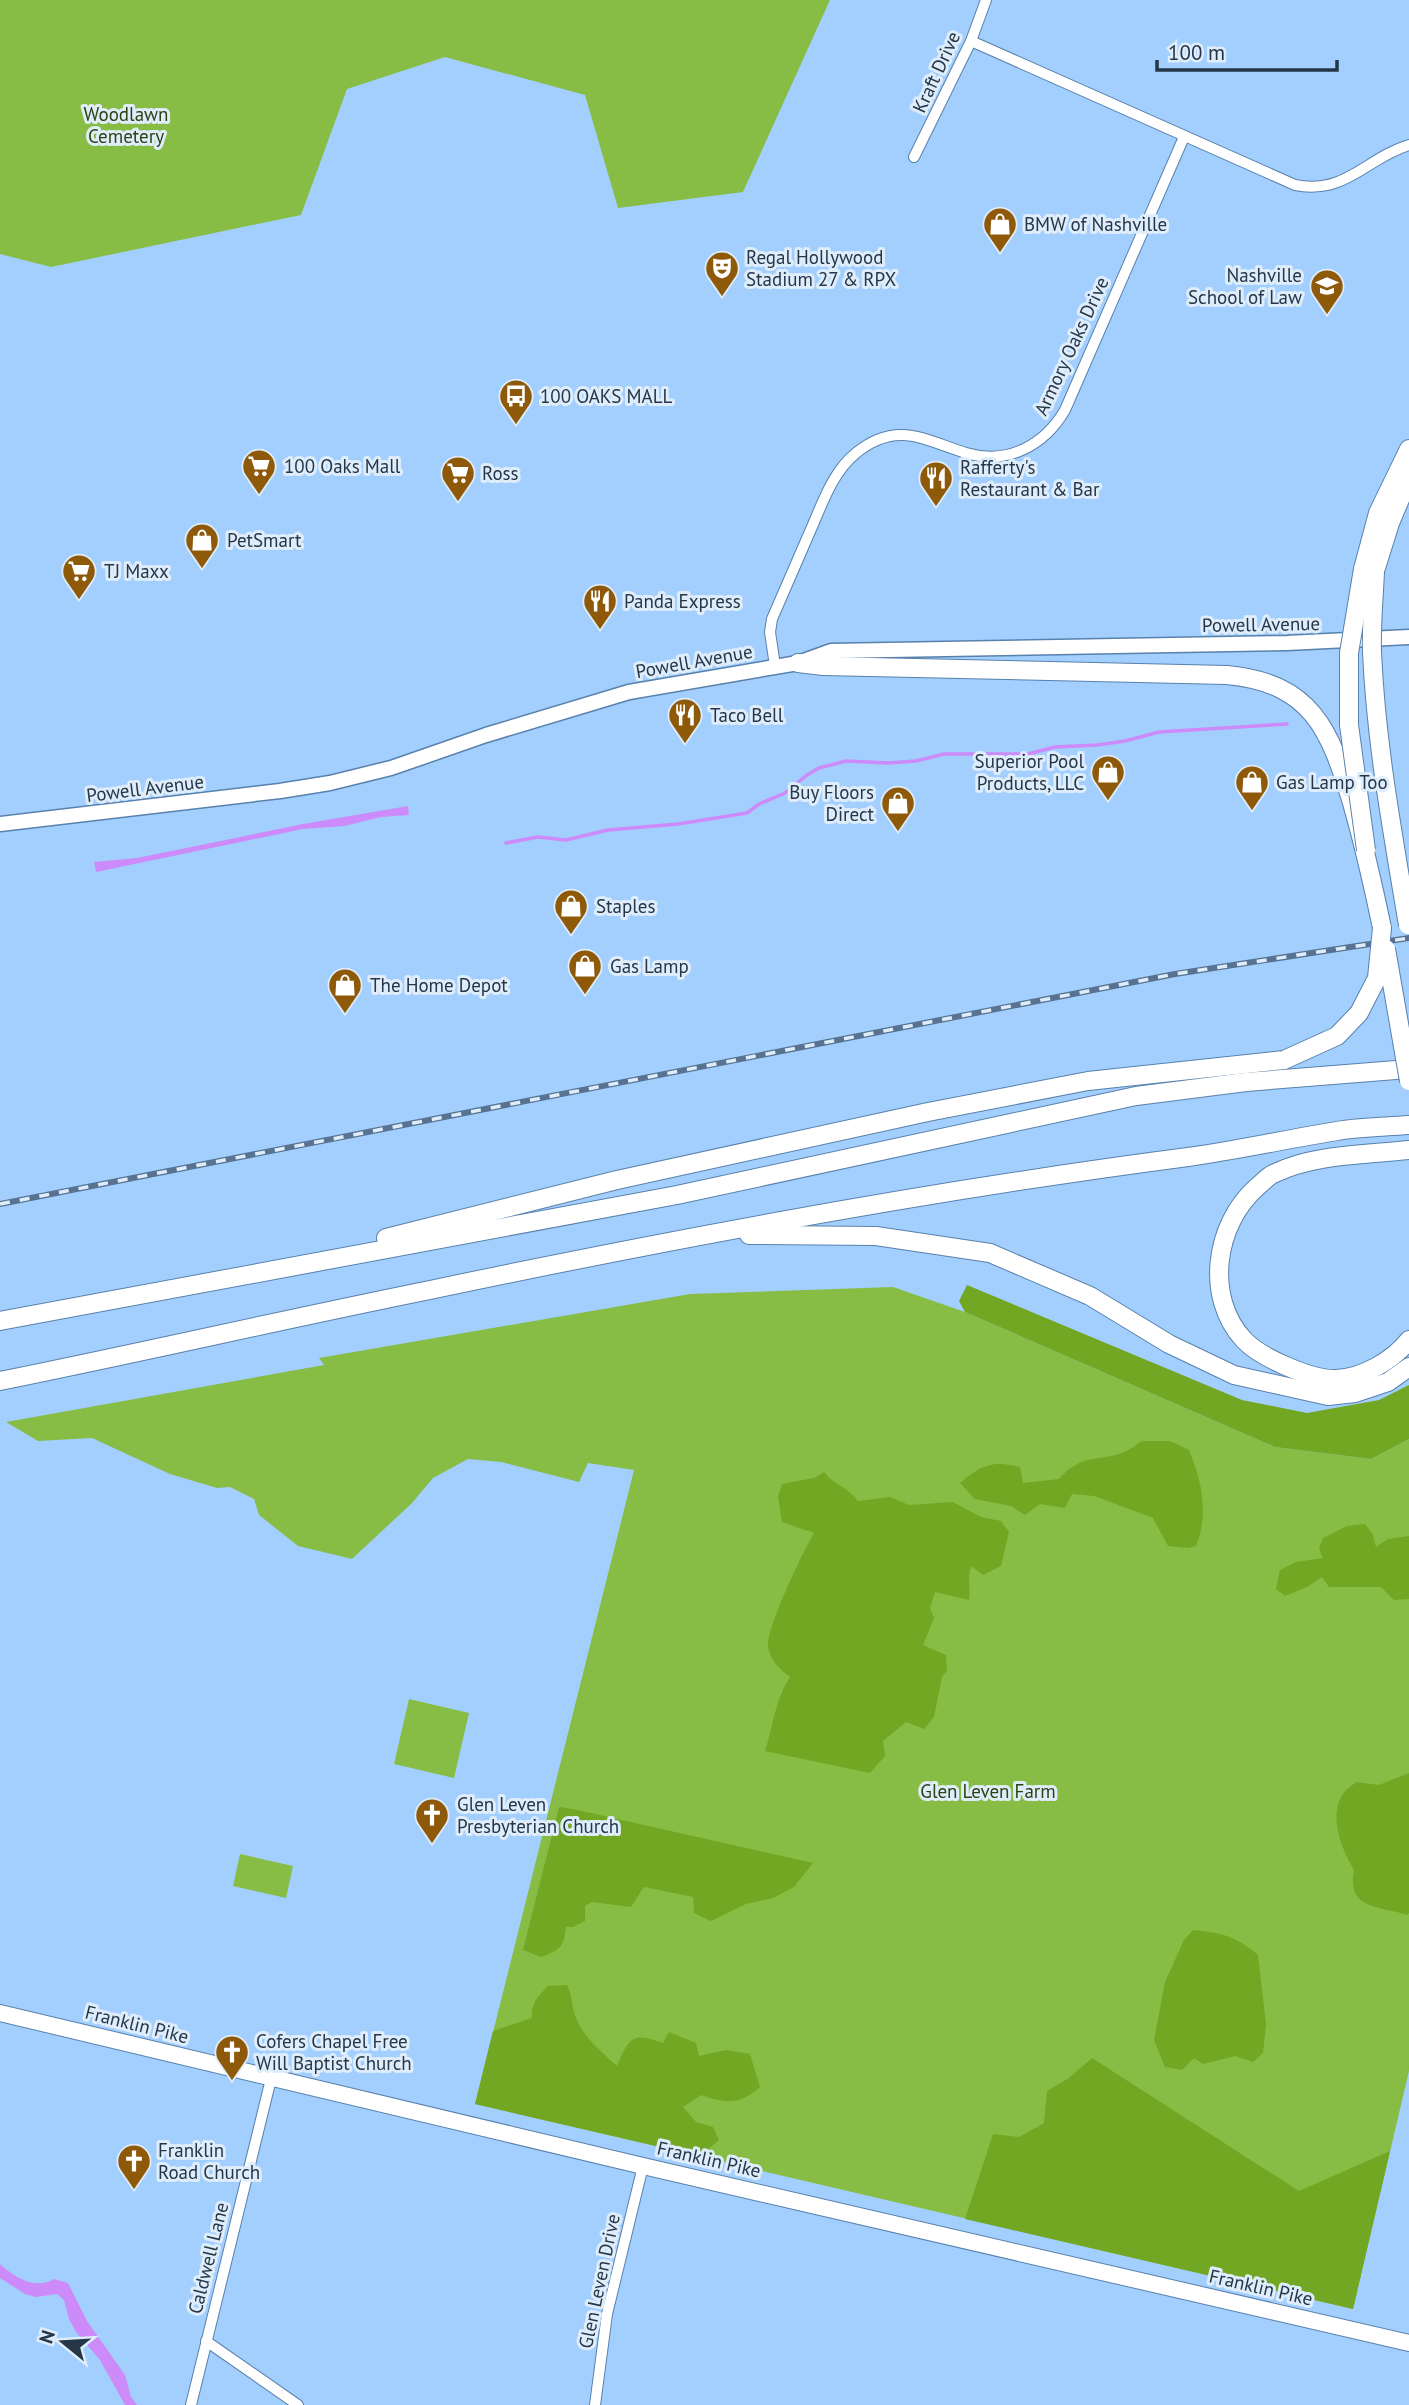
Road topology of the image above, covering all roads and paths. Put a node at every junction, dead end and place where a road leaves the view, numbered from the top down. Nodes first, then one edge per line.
1 (986, 0) edge
2 (971, 41) junction
3 (1184, 137) junction
4 (1409, 145) edge
5 (914, 157) dead end
6 (1409, 449) edge
7 (1409, 478) edge
8 (1369, 570) junction
9 (1409, 637) edge
10 (798, 663) junction
11 (775, 666) junction
12 (0, 824) edge
13 (1366, 850) junction
14 (1382, 928) junction
15 (1409, 929) edge
16 (1409, 1069) edge
17 (1409, 1081) edge
18 (1409, 1125) edge
19 (1409, 1150) edge
20 (704, 1235) junction
21 (210, 1282) junction
22 (0, 1321) edge
23 (1409, 1340) edge
24 (1409, 1367) edge
25 (0, 1381) edge
26 (0, 2013) edge
27 (271, 2078) junction
28 (643, 2166) junction
29 (206, 2341) junction
30 (1409, 2343) edge
31 (191, 2405) edge
32 (298, 2405) edge
33 (595, 2405) edge

1 - 2 street, Kraft Drive
2 - 3 street
2 - 5 street, Kraft Drive
3 - 4 street
3 - 11 street, Armory Oaks Drive
6 - 8 highway
7 - 8 highway
8 - 13 highway, bridge
8 - 15 highway, bridge
9 - 10 main road, Powell Avenue
10 - 11 main road, Powell Avenue
10 - 13 highway, bridge
11 - 12 main road, Powell Avenue
13 - 14 highway
14 - 17 highway, bridge
14 - 21 highway, bridge
16 - 21 highway
18 - 20 highway
19 - 23 highway
20 - 24 highway
20 - 25 highway
21 - 22 highway
26 - 27 main road, Franklin Pike
27 - 28 main road, Franklin Pike
27 - 29 street, Caldwell Lane
28 - 30 main road, Franklin Pike
28 - 33 street, Glen Leven Drive
29 - 31 street, Caldwell Lane
29 - 32 street

